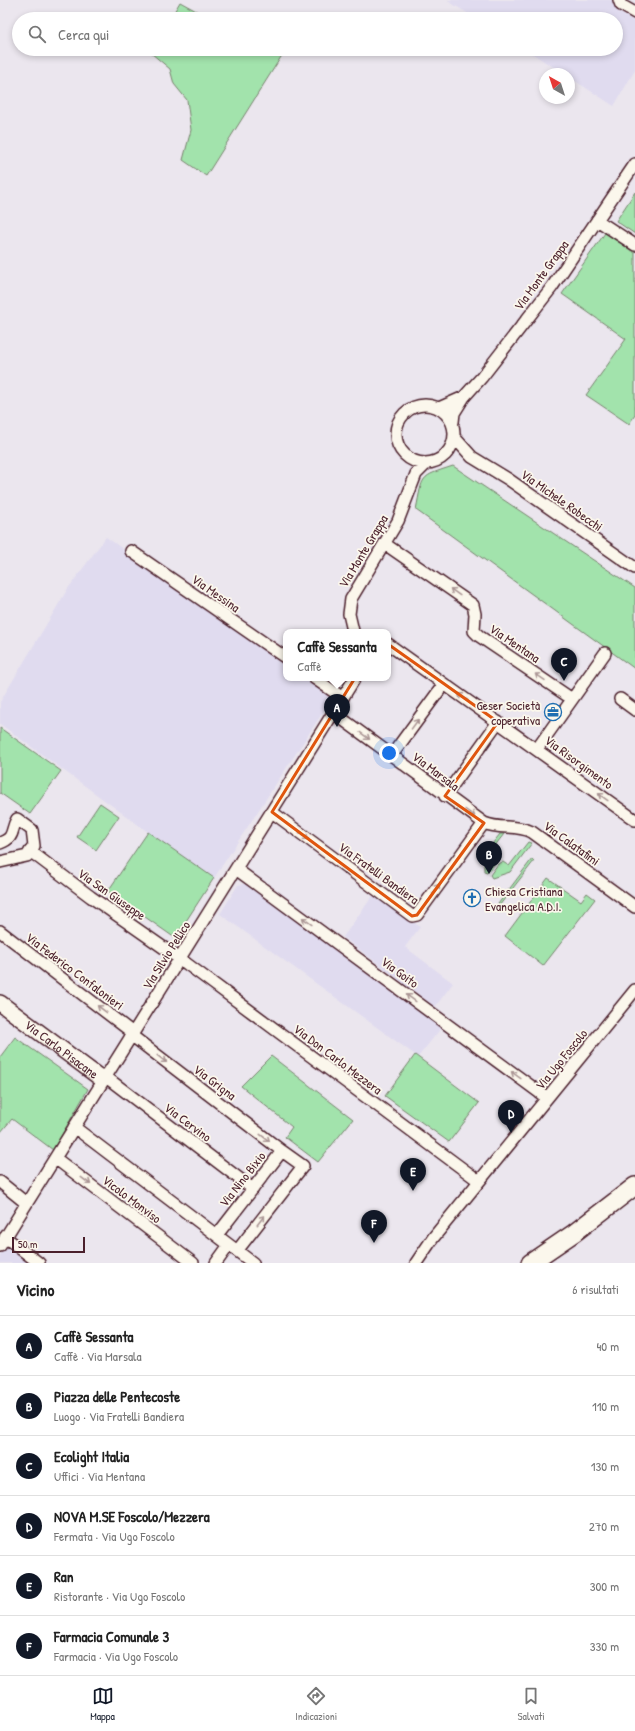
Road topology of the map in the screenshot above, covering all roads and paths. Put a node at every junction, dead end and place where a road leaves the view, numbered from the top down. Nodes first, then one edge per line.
1 (619, 0) edge
2 (635, 13) edge
3 (635, 164) edge
4 (598, 220) junction
5 (635, 245) edge
6 (464, 397) junction
7 (439, 408) junction
8 (452, 422) junction
9 (455, 438) junction
10 (446, 455) junction
11 (472, 456) junction
12 (408, 458) junction
13 (426, 464) junction
14 (410, 486) junction
15 (385, 544) junction
16 (130, 551) dead end
17 (635, 568) edge
18 (353, 629) edge
19 (391, 646) edge
20 (605, 653) dead end
21 (283, 656) edge
22 (318, 681) edge
23 (353, 681) edge
24 (444, 684) junction
25 (343, 698) junction
26 (572, 699) junction
27 (620, 699) dead end
28 (635, 710) edge
29 (334, 713) junction
30 (498, 722) junction
31 (537, 749) junction
32 (392, 755) junction
33 (446, 796) junction
34 (272, 812) junction
35 (635, 820) edge
36 (484, 823) junction
37 (0, 843) edge
38 (30, 851) junction
39 (0, 862) edge
40 (236, 869) junction
41 (635, 907) edge
42 (0, 931) edge
43 (180, 959) junction
44 (635, 990) edge
45 (0, 1003) edge
46 (132, 1034) junction
47 (106, 1077) junction
48 (547, 1098) junction
49 (74, 1127) junction
50 (282, 1151) junction
51 (55, 1158) junction
52 (479, 1181) junction
53 (0, 1182) edge
54 (635, 1186) edge
55 (252, 1189) junction
56 (26, 1203) junction
57 (217, 1235) junction
58 (3, 1242) edge
59 (233, 1248) junction
60 (416, 1261) edge
61 (40, 1263) edge
62 (193, 1263) edge
63 (216, 1263) edge
64 (253, 1263) edge
65 (530, 1263) edge

1 - 2 street
3 - 4 street, Via Monte Grappa
4 - 5 street
4 - 6 street, Via Monte Grappa
6 - 7 street, Via Monte Grappa
6 - 8 street, Via Monte Grappa
7 - 8 street
7 - 12 street
8 - 9 street
9 - 10 street
9 - 11 street, Via Michele Robecchi
10 - 11 street, Via Michele Robecchi
10 - 13 street
11 - 17 street, Via Michele Robecchi
12 - 13 street
12 - 14 street, Via Monte Grappa
13 - 14 street, Via Monte Grappa
14 - 15 street, Via Monte Grappa
15 - 18 street, Via Monte Grappa
26 -> 15 street, Via Mentana
16 - 21 street, Via Messina
19 - 24 street, Via Risorgimento
20 - 26 street
22 - 25 street
23 - 25 street, Via Silvio Pellico
30 -> 24 street, Via Risorgimento
32 -> 24 street
25 - 29 street, Via Silvio Pellico
26 - 31 street
27 - 28 street
29 -> 32 street, Via Marsala
29 - 34 street, Via Silvio Pellico
30 - 31 street, Via Risorgimento
30 - 33 street
35 -> 31 street, Via Risorgimento
32 - 33 street, Via Marsala
33 -> 36 street, Via Marsala
34 -> 36 street, Via Fratelli Bandiera
34 - 40 street, Via Silvio Pellico
36 - 41 street, Via Calatafimi
37 - 38 street
38 - 39 street
38 - 43 street, Via San Giuseppe
40 - 43 street, Via Silvio Pellico
48 -> 40 street, Via Goito
46 -> 42 street, Via Federico Confalonieri
43 - 46 street, Via Silvio Pellico
43 - 52 street, Via Don Carlo Mezzera
44 - 48 street, Via Ugo Foscolo
45 - 47 street, Via Carlo Pisacane
46 - 47 street, Via Silvio Pellico
46 -> 50 street, Via Grigna
47 - 49 street, Via Silvio Pellico
47 - 55 street, Via Cervino
48 - 52 street, Via Ugo Foscolo
49 - 51 street, Via Silvio Pellico
49 - 57 street
50 - 55 street, Via Nino Bixio
59 -> 50 street, Via Nino Bixio
51 - 56 street, Via Silvio Pellico
51 -> 62 street, Vicolo Monviso
52 - 60 street, Via Ugo Foscolo
53 - 56 street
54 - 65 main road
55 - 57 street, Via Nino Bixio
56 - 58 street, Via Silvio Pellico
57 - 59 street
58 - 61 street
59 - 63 street
59 - 64 street

